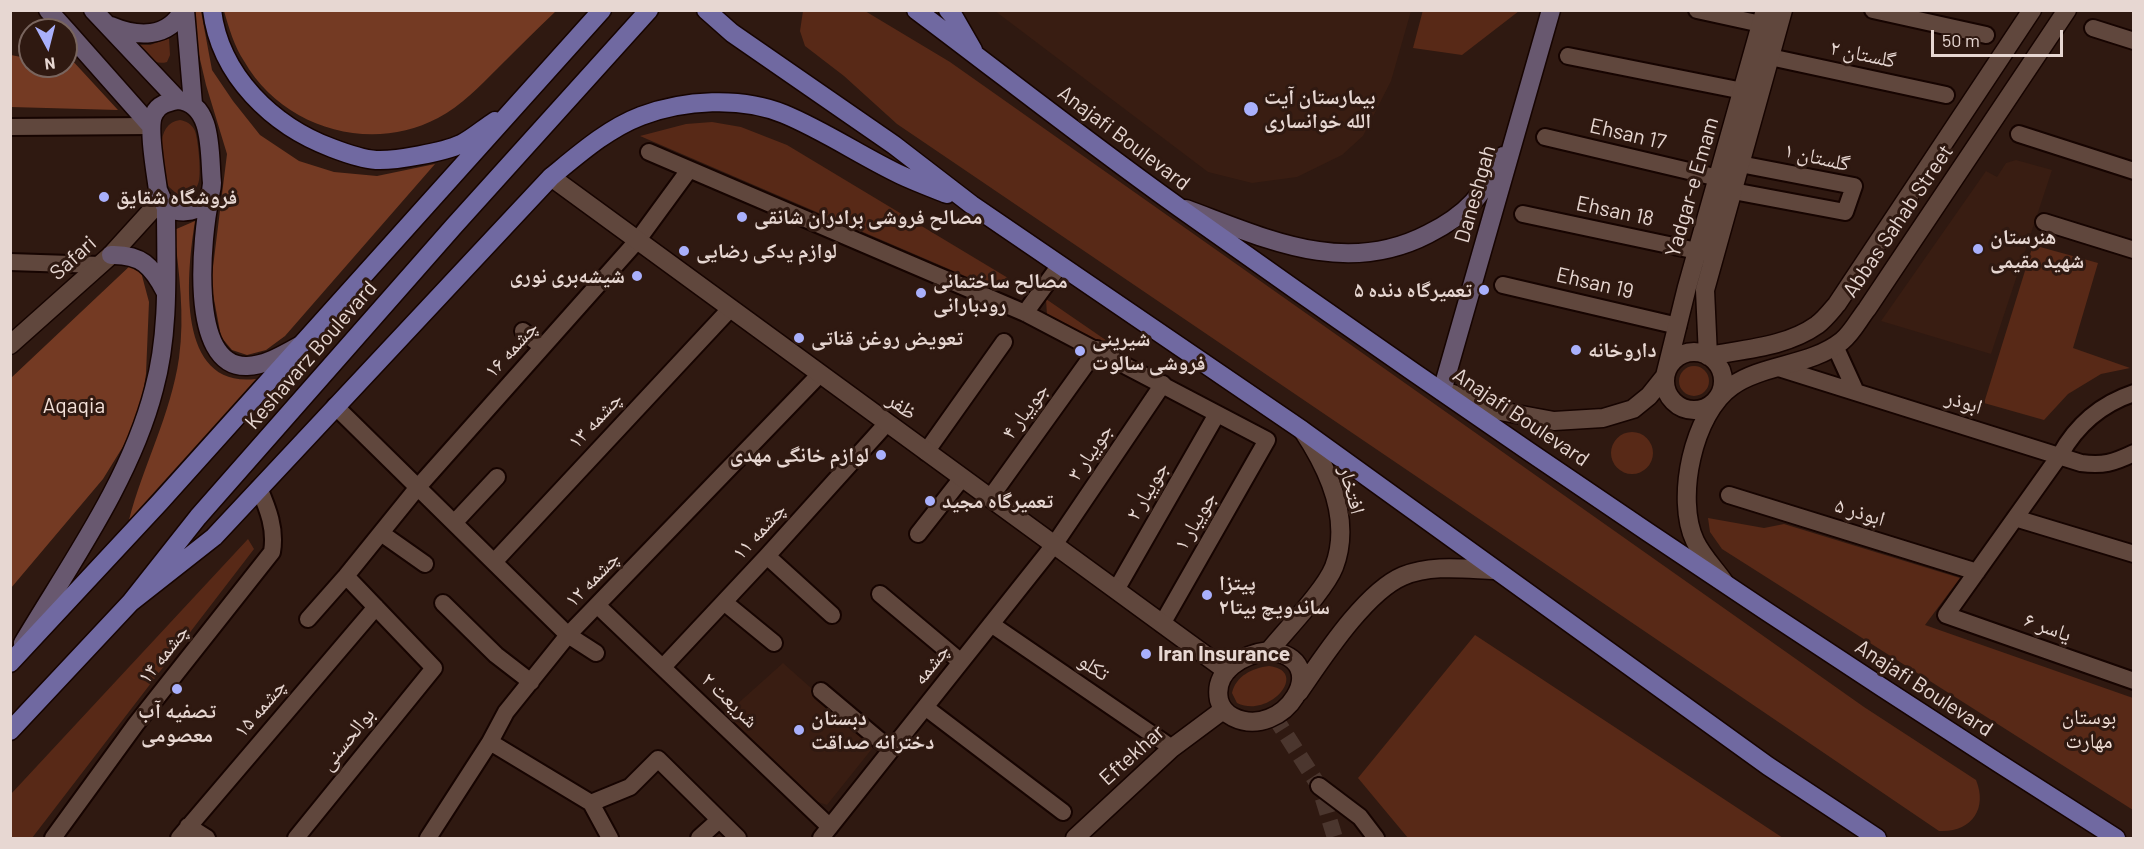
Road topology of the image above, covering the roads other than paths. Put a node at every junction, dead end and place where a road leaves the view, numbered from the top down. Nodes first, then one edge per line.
1 (93, 10) edge
2 (184, 10) edge
3 (212, 10) edge
4 (602, 10) edge
5 (649, 10) edge
6 (706, 10) edge
7 (916, 10) edge
8 (948, 10) edge
9 (1551, 10) edge
10 (1697, 10) edge
11 (1783, 10) edge
12 (1873, 10) edge
13 (2032, 10) edge
14 (2067, 10) edge
15 (1763, 17) edge
16 (106, 24) junction
17 (2093, 28) dead end
18 (1986, 35) dead end
19 (2133, 41) edge
20 (78, 44) edge
21 (977, 56) junction
22 (1568, 56) dead end
23 (1770, 57) junction
24 (1743, 91) junction
25 (1946, 95) dead end
26 (185, 102) junction
27 (521, 103) junction
28 (151, 126) junction
29 (10, 127) edge
30 (2019, 134) dead end
31 (1545, 137) dead end
32 (1514, 139) junction
33 (648, 152) dead end
34 (1740, 164) junction
35 (689, 170) junction
36 (2133, 171) edge
37 (551, 177) junction
38 (1729, 184) junction
39 (210, 198) junction
40 (163, 204) junction
41 (972, 205) junction
42 (1176, 206) junction
43 (1523, 214) dead end
44 (2044, 222) dead end
45 (637, 241) junction
46 (2133, 250) edge
47 (1697, 251) junction
48 (105, 260) junction
49 (10, 262) edge
50 (1060, 265) junction
51 (1503, 285) dead end
52 (165, 291) junction
53 (730, 309) junction
54 (1024, 313) junction
55 (1678, 326) junction
56 (524, 331) dead end
57 (1004, 342) dead end
58 (303, 343) junction
59 (10, 345) edge
60 (1835, 346) junction
61 (543, 347) junction
62 (1096, 349) junction
63 (1708, 356) junction
64 (1779, 368) junction
65 (820, 374) junction
66 (1665, 376) junction
67 (1163, 384) junction
68 (1443, 391) junction
69 (1856, 392) junction
70 (2133, 393) edge
71 (1718, 398) junction
72 (335, 406) junction
73 (1216, 414) junction
74 (887, 423) junction
75 (1302, 430) junction
76 (926, 452) junction
77 (2133, 453) edge
78 (2060, 455) junction
79 (497, 477) dead end
80 (962, 478) junction
81 (418, 487) junction
82 (259, 488) junction
83 (1729, 495) dead end
84 (990, 498) junction
85 (2015, 518) junction
86 (454, 523) junction
87 (381, 533) junction
88 (918, 534) dead end
89 (1054, 545) junction
90 (2133, 554) edge
91 (767, 556) junction
92 (494, 562) junction
93 (425, 564) dead end
94 (1495, 570) junction
95 (1977, 572) junction
96 (346, 576) junction
97 (1726, 585) junction
98 (1116, 590) junction
99 (880, 594) dead end
100 (724, 602) junction
101 (130, 603) junction
102 (443, 603) dead end
103 (598, 606) junction
104 (376, 607) junction
105 (832, 615) dead end
106 (308, 619) dead end
107 (991, 624) junction
108 (1162, 624) junction
109 (568, 635) junction
110 (774, 643) dead end
111 (1269, 651) junction
112 (596, 653) dead end
113 (11, 662) edge
114 (961, 662) junction
115 (663, 667) junction
116 (1227, 671) junction
117 (2133, 681) edge
118 (531, 682) junction
119 (820, 691) dead end
120 (1299, 692) junction
121 (926, 707) junction
122 (1223, 710) junction
123 (10, 731) edge
124 (490, 742) junction
125 (1172, 747) junction
126 (891, 750) junction
127 (1318, 786) dead end
128 (591, 803) junction
129 (1063, 812) dead end
130 (720, 820) junction
131 (184, 832) edge
132 (826, 833) edge
133 (53, 838) edge
134 (207, 838) edge
135 (296, 838) edge
136 (428, 838) edge
137 (610, 838) edge
138 (699, 838) edge
139 (738, 838) edge
140 (1075, 838) edge
141 (1376, 838) edge
142 (1877, 838) edge
143 (2118, 838) edge

1 - 16 main road
2 - 16 main road
2 - 26 main road
3 - 27 main road
4 - 27 main road, Keshavarz Boulevard
5 - 101 main road, Keshavarz Boulevard
6 - 41 main road
7 - 21 main road, Anajafi Boulevard
8 - 21 main road
9 - 32 main road, Daneshgah
10 - 15 street
11 - 23 street, Yadgar-e Emam
12 - 18 street
13 - 63 street, Abbas Sahab Street
14 - 60 street, Abbas Sahab Street
15 - 24 street, Yadgar-e Emam
16 - 26 main road
17 - 19 street
20 - 28 main road
21 - 42 main road, Anajafi Boulevard
22 - 24 street
23 - 25 street, گلستان ۲
23 - 34 street, Yadgar-e Emam
24 - 38 street, Yadgar-e Emam
26 - 28 main road
26 - 39 main road
27 - 58 main road, Keshavarz Boulevard
28 - 29 street
28 - 40 main road
30 - 36 street
31 - 38 street, Ehsan 17
32 - 42 main road
32 - 68 main road, Daneshgah
33 - 35 street
34 - 38 street, Yadgar-e Emam
34 - 38 street, گلستان ۱
35 - 45 street, چشمه ۱۶
35 - 54 street
37 - 41 main road
37 - 45 street, ظفر
37 - 72 main road
38 - 47 street, Yadgar-e Emam
38 - 63 street, Yadgar-e Emam
39 - 40 main road
39 - 58 main road
40 - 48 street, Safari
40 - 52 main road
41 - 50 main road
42 - 68 main road, Anajafi Boulevard
43 - 47 street, Ehsan 18
44 - 46 street
45 - 53 street, ظفر
45 - 61 street, چشمه ۱۶
47 - 55 street, Yadgar-e Emam
48 - 49 street
48 - 52 main road
48 - 59 street, Safari
50 - 54 street
50 - 75 main road
51 - 55 street, Ehsan 19
52 - 113 main road
53 - 65 street, ظفر
53 - 92 street, چشمه ۱۳
54 - 62 street
55 - 66 street, Yadgar-e Emam
56 - 61 street
57 - 76 street
58 - 113 main road, Keshavarz Boulevard
60 - 64 street, Abbas Sahab Street
60 - 69 street
61 - 81 street, چشمه ۱۶
62 - 67 street
62 - 84 street, جویبار ۴
63 - 66 street
63 - 71 street
64 - 69 street, ابوذر
64 - 71 street, Abbas Sahab Street
65 - 74 street, ظفر
65 - 103 street, چشمه ۱۲
66 - 68 street
66 - 71 street
67 - 73 street
67 - 89 street, جویبار ۳
68 - 97 main road, Anajafi Boulevard
69 - 78 street, ابوذر
70 - 78 street
71 - 97 street
72 - 81 street
72 - 82 main road
73 - 98 street, جویبار ۲
73 - 108 street, جویبار ۱
74 - 76 street, ظفر
74 - 91 street, چشمه ۱۱
75 - 94 main road
75 - 111 street, افتخار
76 - 80 street, ظفر
77 - 78 street, ابوذر
78 - 85 street
79 - 86 street
80 - 84 street, ظفر
80 - 88 street
81 - 86 street
81 - 87 street, چشمه ۱۶
82 - 101 main road
82 - 133 street, چشمه ۱۴
83 - 95 street, ابوذر ۵
84 - 89 street, ظفر
85 - 90 street
85 - 95 street
86 - 92 street
87 - 93 street
87 - 96 street, چشمه ۱۶
89 - 98 street, ظفر
89 - 107 street, چشمه
91 - 100 street, چشمه ۱۱
91 - 105 street
92 - 109 street
94 - 120 street
94 - 142 main road
95 - 117 street, یاسر ۶
96 - 104 street
96 - 106 street, چشمه ۱۶
97 - 143 main road, Anajafi Boulevard
98 - 108 street, ظفر
99 - 114 street
100 - 110 street
100 - 115 street, چشمه ۱۱
101 - 123 main road, Keshavarz Boulevard
102 - 118 street
103 - 109 street, چشمه ۱۲
103 - 115 street, شریعت ۲
104 - 131 street, چشمه ۱۵
104 - 135 street, بوالحسنی
107 - 114 street, چشمه
107 - 125 street, تکلو
108 - 116 street, ظفر
109 - 112 street
109 - 118 street, چشمه ۱۲
111 - 116 street
111 - 120 street
114 - 121 street, چشمه
115 - 132 street, شریعت ۲
116 - 122 street
118 - 124 street, چشمه ۱۲
119 - 126 street
120 - 122 street
121 - 126 street, چشمه
121 - 129 street
122 - 125 street, Eftekhar
124 - 128 street
124 - 136 street, چشمه ۱۲
125 - 140 street, Eftekhar
126 - 132 street, چشمه
127 - 141 street
128 - 130 street
128 - 137 street
130 - 138 street
130 - 139 street
131 - 134 street

